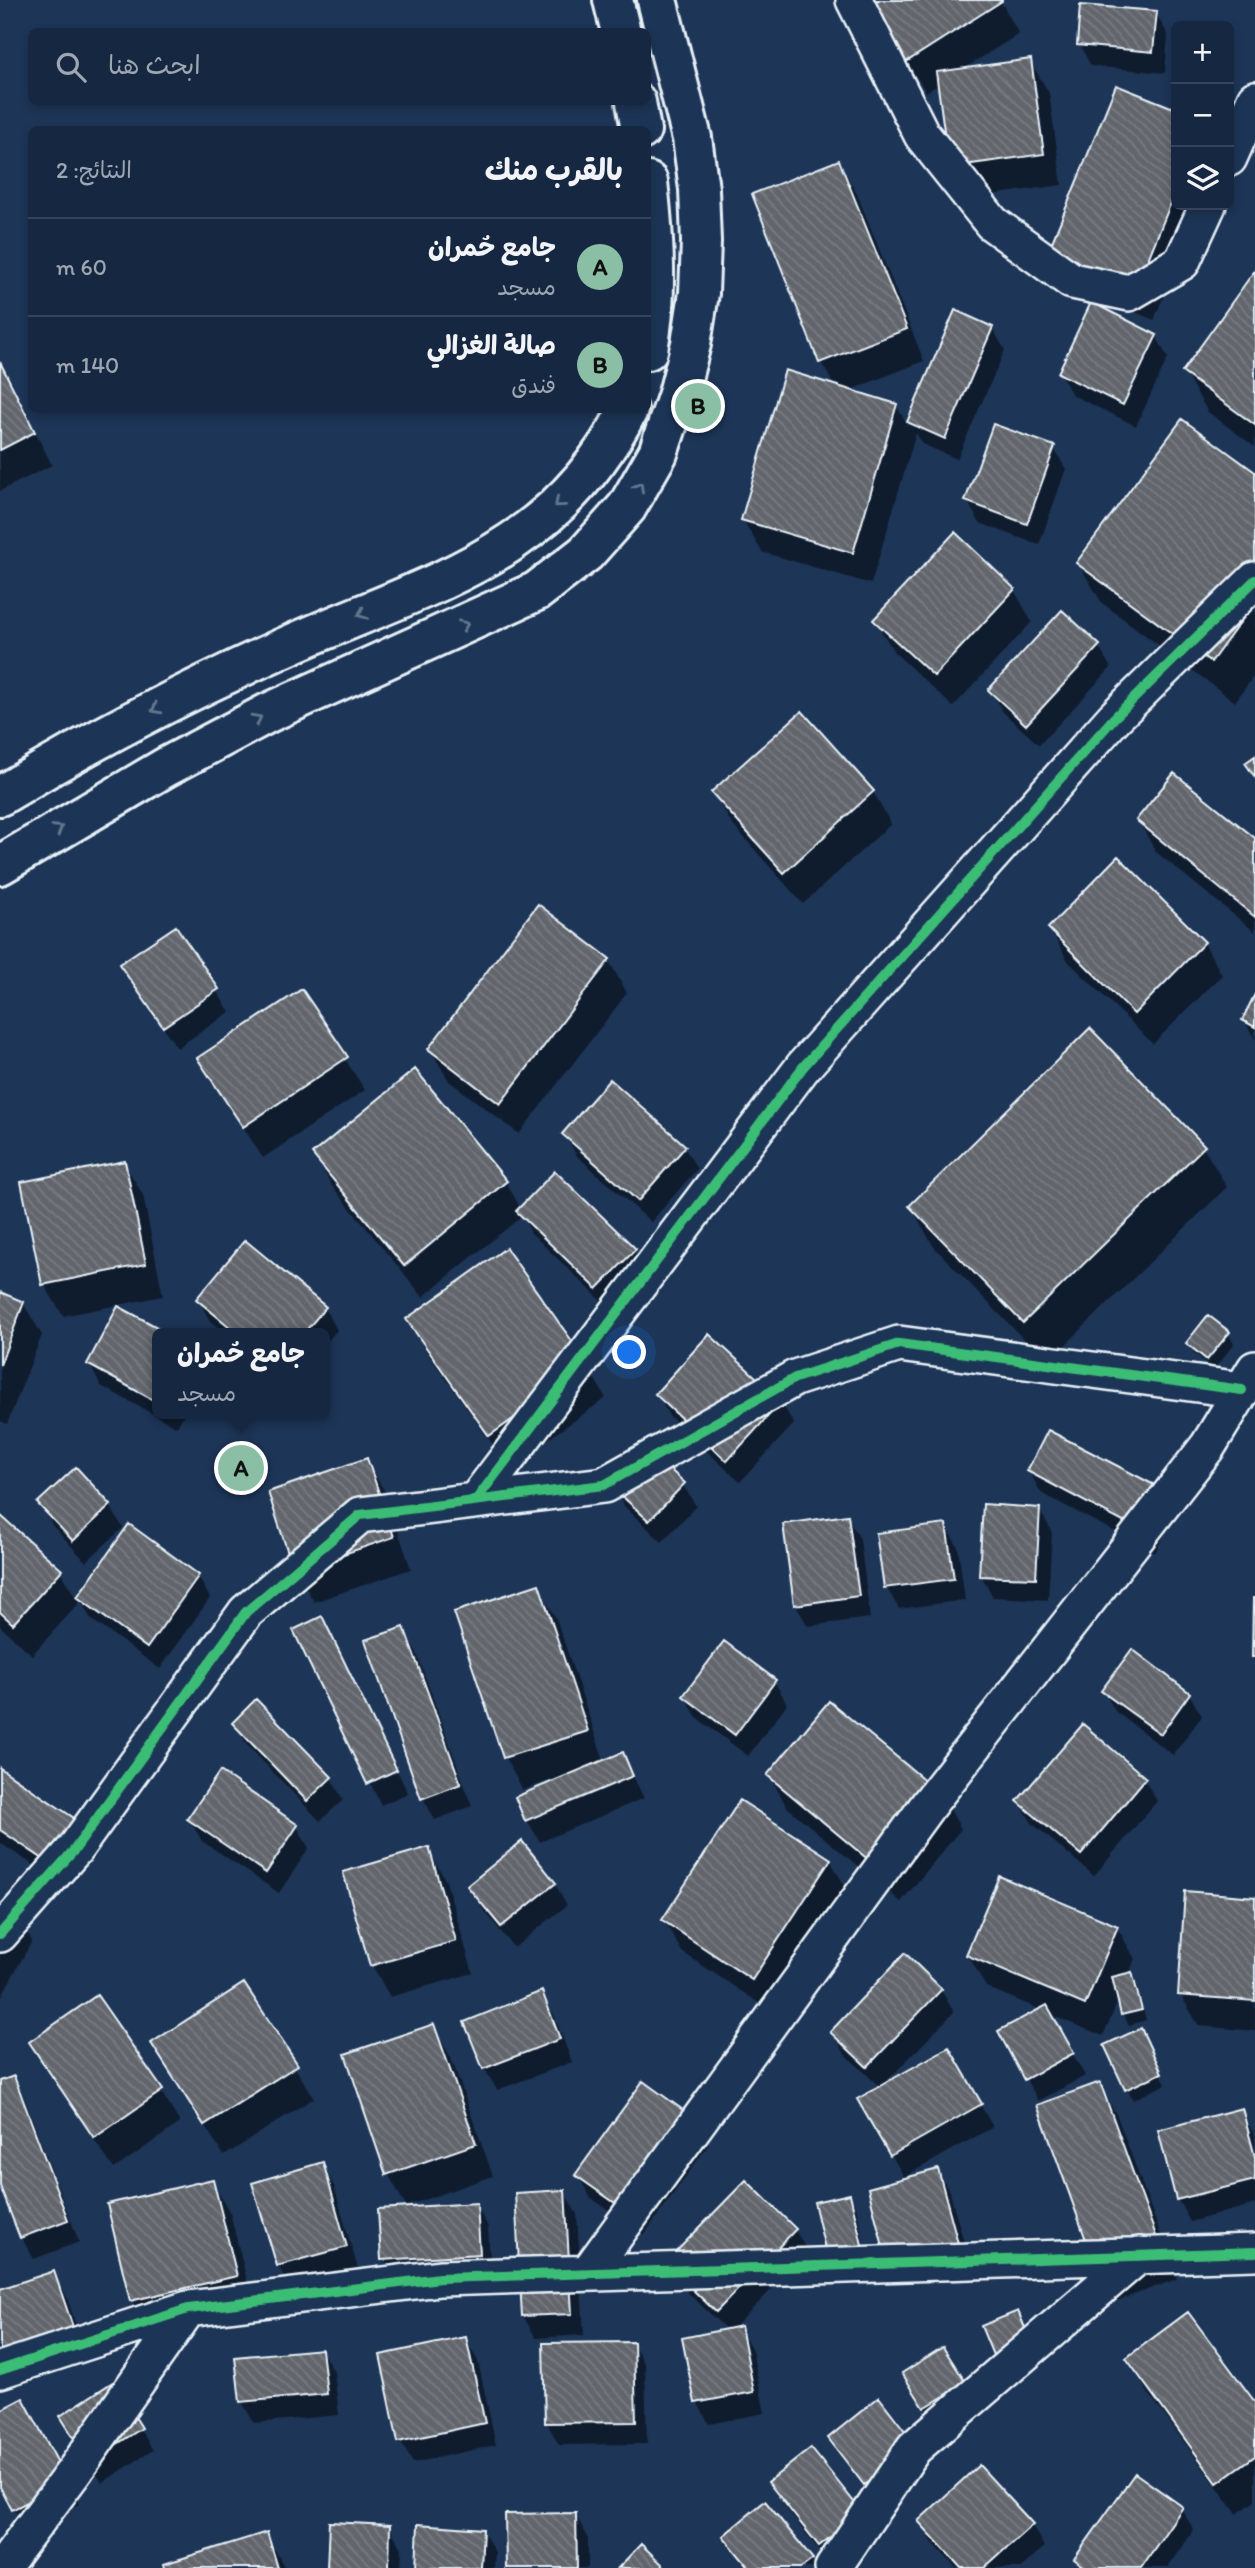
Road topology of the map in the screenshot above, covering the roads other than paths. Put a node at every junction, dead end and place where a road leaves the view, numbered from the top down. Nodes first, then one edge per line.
1 (613, 0) edge
2 (657, 0) edge
3 (854, 0) edge
4 (620, 28) edge
5 (1255, 99) edge
6 (637, 105) edge
7 (640, 126) edge
8 (1234, 147) edge
9 (1206, 210) edge
10 (651, 230) edge
11 (651, 332) edge
12 (626, 413) edge
13 (1255, 580) edge
14 (193, 689) junction
15 (218, 740) junction
16 (0, 796) edge
17 (0, 865) edge
18 (1249, 1379) edge
19 (477, 1500) junction
20 (0, 1934) edge
21 (1255, 2252) edge
22 (1139, 2255) junction
23 (588, 2273) junction
24 (188, 2309) junction
25 (0, 2370) edge
26 (2, 2568) edge
27 (833, 2568) edge

1 - 4 main road
15 -> 2 main road
3 - 9 street
5 - 8 street
6 - 7 main road
10 - 11 main road
12 -> 14 main road
13 - 19 street
14 - 15 main road
14 -> 16 main road
17 -> 15 main road
18 - 19 street
18 - 23 street
19 - 20 street
21 - 22 street
22 - 23 street
22 - 27 street
23 - 24 street
24 - 25 street
24 - 26 street

